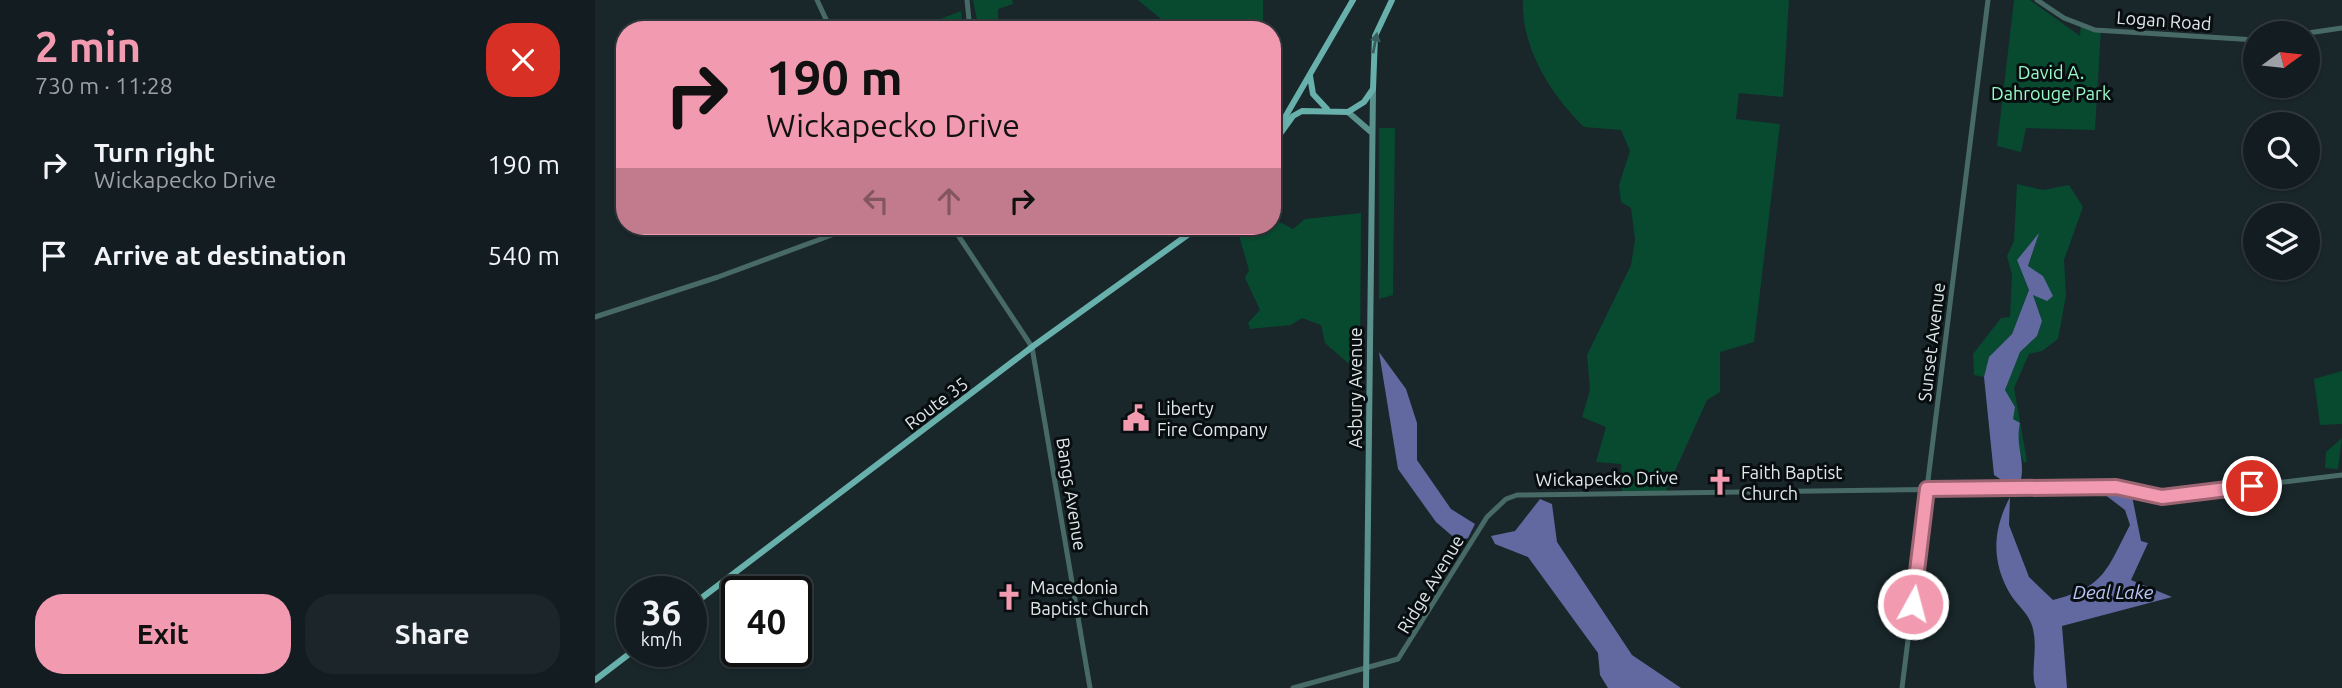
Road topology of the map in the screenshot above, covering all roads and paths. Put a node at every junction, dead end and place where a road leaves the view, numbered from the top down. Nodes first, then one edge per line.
1 (817, 0) edge
2 (967, 0) edge
3 (1353, 0) edge
4 (1392, 0) edge
5 (1987, 0) edge
6 (2037, 0) edge
7 (827, 21) edge
8 (969, 21) edge
9 (2342, 27) edge
10 (2321, 31) edge
11 (2243, 39) edge
12 (1310, 76) junction
13 (1373, 89) junction
14 (1327, 109) junction
15 (1348, 112) junction
16 (1281, 125) edge
17 (1281, 132) edge
18 (1371, 132) junction
19 (832, 235) edge
20 (958, 235) edge
21 (1189, 235) edge
22 (595, 317) edge
23 (1033, 347) junction
24 (2342, 475) edge
25 (1927, 489) junction
26 (1475, 536) joint
27 (707, 594) edge
28 (616, 664) edge
29 (1367, 669) junction
30 (595, 680) edge
31 (1090, 688) edge
32 (1293, 688) edge
33 (1366, 688) edge
34 (1902, 688) edge

1 - 7 street
2 - 8 street
3 - 12 main road
13 -> 4 main road
5 - 25 street, Sunset Avenue
6 - 11 street, Logan Road
9 - 10 street
12 - 14 main road
12 - 16 main road
13 - 15 main road
13 - 18 main road, Asbury Avenue
14 - 15 main road
14 - 17 main road
15 - 18 main road
18 - 29 main road, Asbury Avenue
19 - 22 street
20 - 23 street
21 - 23 main road, Route 35
23 - 27 main road, Route 35
23 - 31 street, Bangs Avenue
24 - 25 street, Wickapecko Drive
25 - 26 street, Wickapecko Drive
25 - 34 street, Sunset Avenue
26 - 29 street, Ridge Avenue
28 - 30 main road
29 - 32 street, Ridge Avenue
29 - 33 main road, Asbury Avenue

